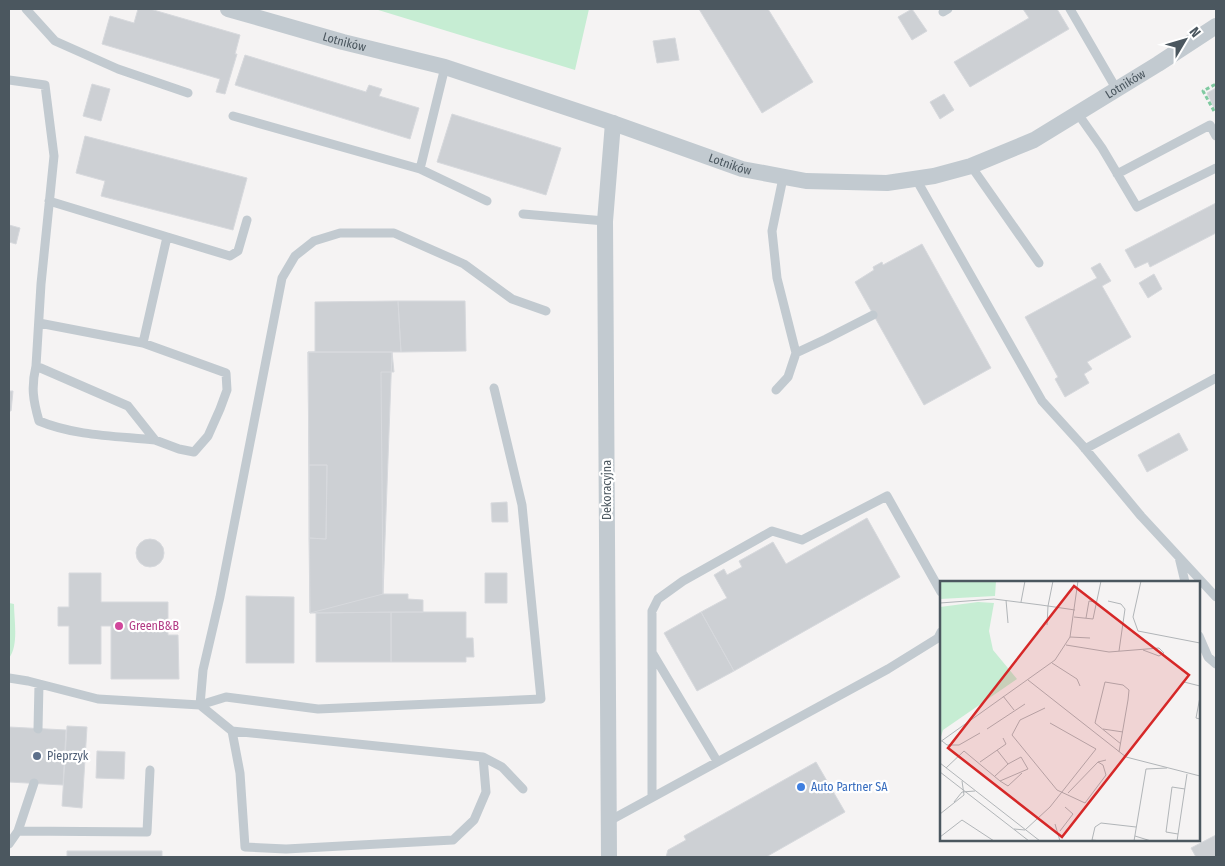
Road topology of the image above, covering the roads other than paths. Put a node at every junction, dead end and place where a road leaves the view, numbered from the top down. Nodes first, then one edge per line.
1 (26, 9) edge
2 (228, 9) edge
3 (1070, 9) edge
4 (1216, 26) edge
5 (445, 67) junction
6 (9, 80) edge
7 (1117, 90) junction
8 (188, 93) dead end
9 (1078, 114) junction
10 (233, 116) dead end
11 (613, 123) junction
12 (1216, 136) edge
13 (971, 166) junction
14 (1216, 168) edge
15 (420, 169) junction
16 (1117, 174) junction
17 (783, 178) junction
18 (916, 178) junction
19 (48, 201) junction
20 (487, 201) dead end
21 (523, 214) dead end
22 (246, 220) dead end
23 (605, 221) junction
24 (167, 237) junction
25 (1039, 263) dead end
26 (546, 311) dead end
27 (873, 315) dead end
28 (39, 323) junction
29 (143, 342) junction
30 (796, 352) junction
31 (36, 366) junction
32 (1216, 378) edge
33 (494, 388) dead end
34 (776, 390) dead end
35 (155, 440) junction
36 (1085, 449) junction
37 (1179, 557) junction
38 (1185, 581) edge
39 (940, 590) edge
40 (1216, 597) edge
41 (940, 634) edge
42 (1200, 638) edge
43 (652, 653) junction
44 (1216, 664) edge
45 (9, 678) edge
46 (39, 684) junction
47 (200, 705) junction
48 (38, 729) dead end
49 (232, 731) junction
50 (483, 757) junction
51 (717, 762) junction
52 (150, 770) dead end
53 (34, 783) dead end
54 (523, 788) dead end
55 (652, 797) junction
56 (609, 821) junction
57 (18, 831) junction
58 (9, 844) edge
59 (609, 857) edge

1 - 8 lane
2 - 5 street, Lotników
3 - 7 lane
4 - 7 street, Lotników
5 - 11 street, Lotników
5 - 15 lane
6 - 19 lane
7 - 9 street, Lotników
9 - 13 street, Lotników
9 - 16 lane
10 - 15 lane
11 - 17 street, Lotników
11 - 23 street, Dekoracyjna
12 - 16 lane
13 - 18 street, Lotników
13 - 25 lane
14 - 16 lane
15 - 20 lane
17 - 18 street, Lotników
17 - 30 lane
18 - 36 lane
19 - 24 lane
19 - 28 lane
21 - 23 lane
22 - 24 lane
23 - 56 street, Dekoracyjna
24 - 29 lane
26 - 47 lane
27 - 30 lane
28 - 29 lane
28 - 31 lane
29 - 35 lane
30 - 34 lane
31 - 35 lane
31 - 35 lane
32 - 36 lane
33 - 47 lane
36 - 37 lane
37 - 38 lane
37 - 40 lane
39 - 43 lane
41 - 51 lane
42 - 44 lane
43 - 51 lane
43 - 55 lane
45 - 46 lane
46 - 47 lane
46 - 48 lane
47 - 49 lane
49 - 50 lane
49 - 50 lane
50 - 54 lane
51 - 55 lane
52 - 57 lane
53 - 57 lane
55 - 56 lane
56 - 59 street, Dekoracyjna
57 - 58 lane

